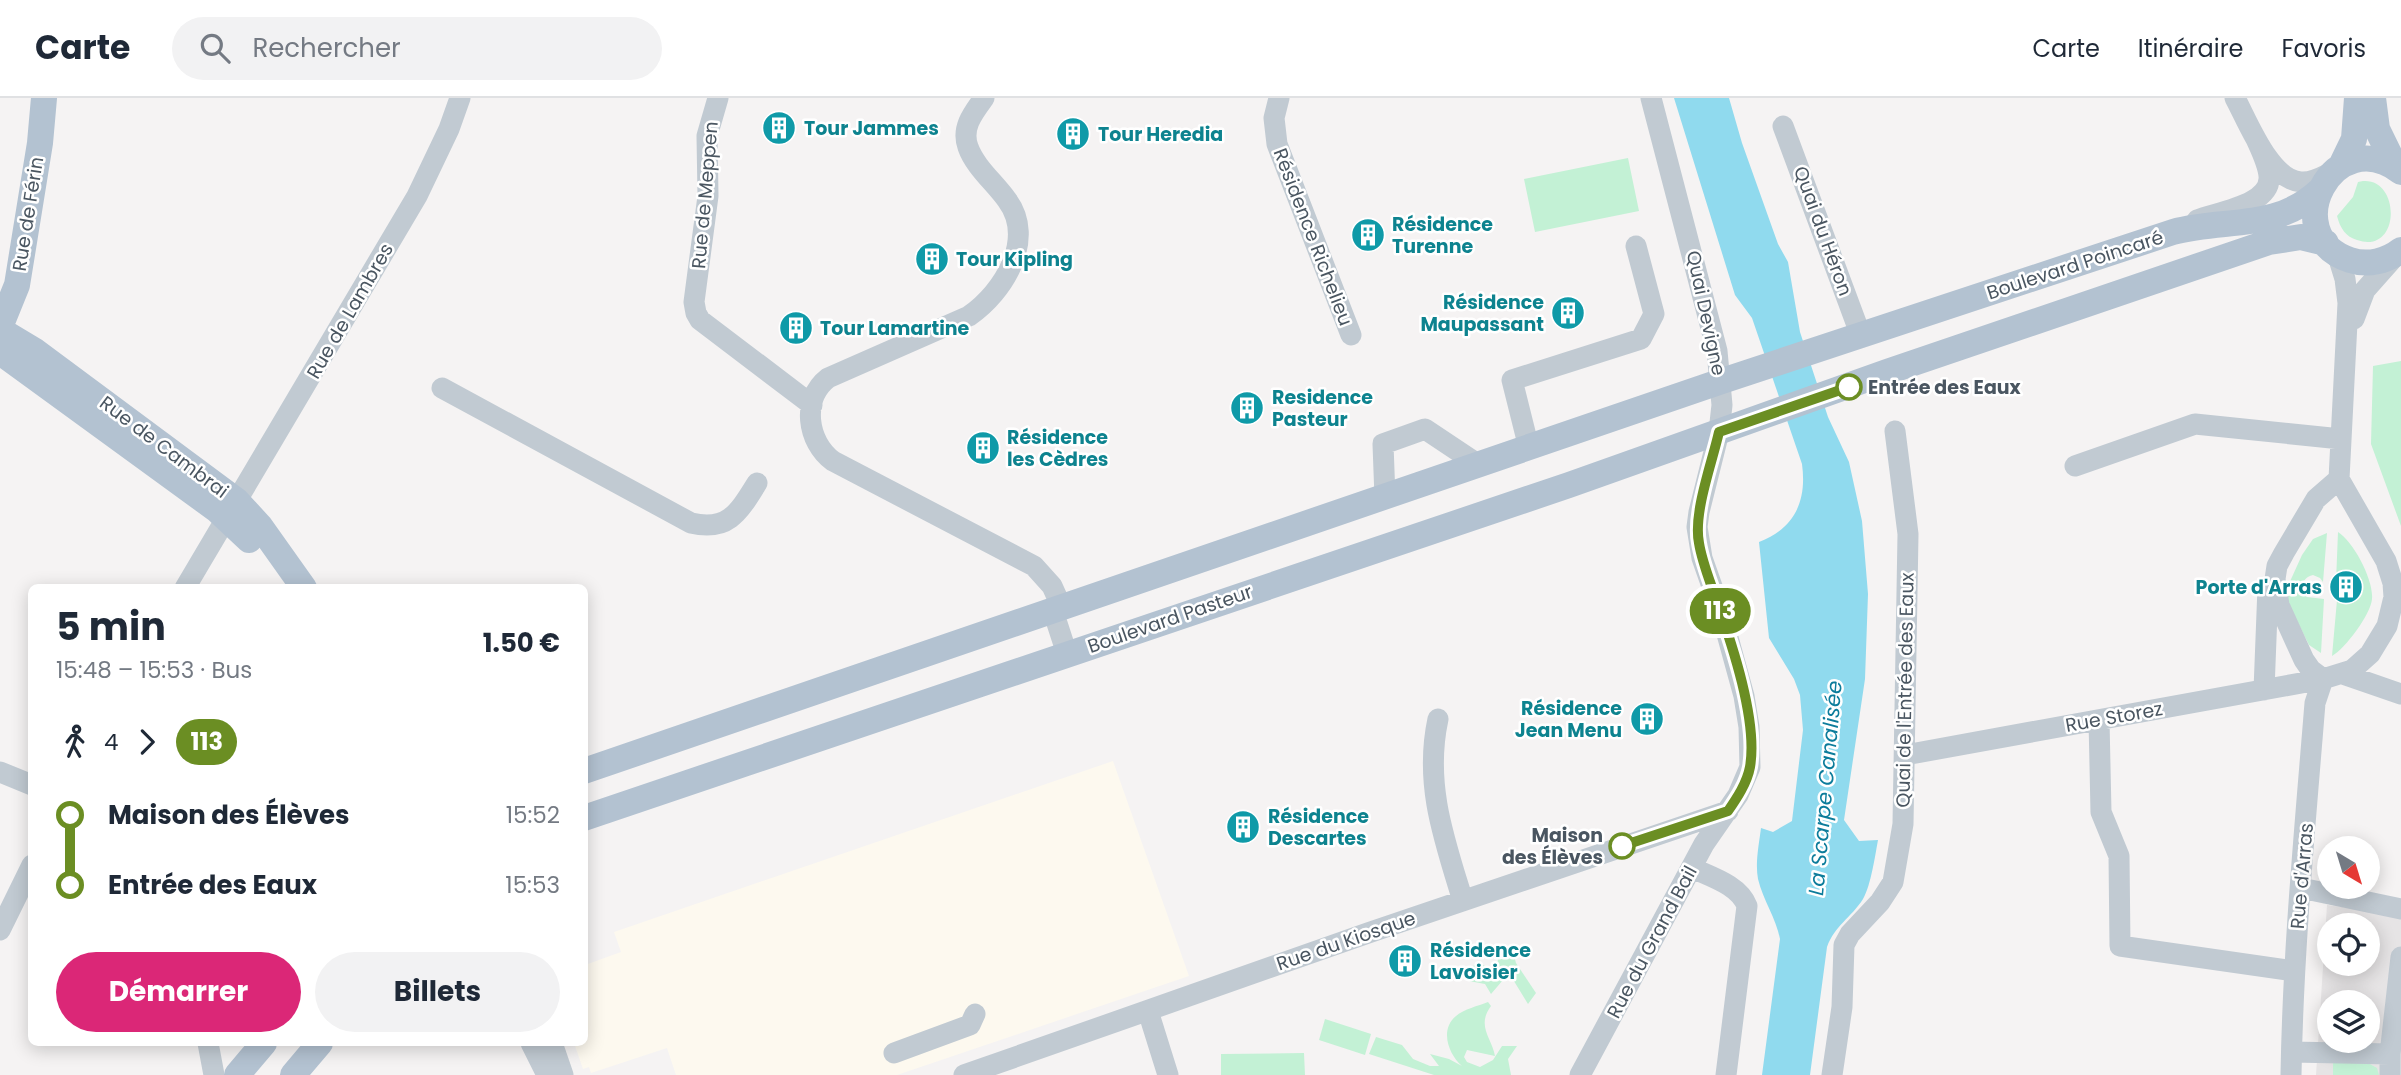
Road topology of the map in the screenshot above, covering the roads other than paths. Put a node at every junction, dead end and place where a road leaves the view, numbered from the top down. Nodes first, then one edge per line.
1 (44, 98) edge
2 (460, 98) edge
3 (719, 98) edge
4 (984, 98) edge
5 (1279, 98) edge
6 (1651, 98) edge
7 (2235, 98) edge
8 (2357, 98) edge
9 (2373, 98) edge
10 (1783, 126) dead end
11 (2256, 139) junction
12 (2398, 170) edge
13 (2331, 176) junction
14 (2173, 232) junction
15 (1636, 246) dead end
16 (2331, 248) junction
17 (2400, 251) edge
18 (0, 329) edge
19 (1351, 335) dead end
20 (1861, 336) junction
21 (2348, 341) junction
22 (0, 352) edge
23 (1721, 381) junction
24 (442, 388) dead end
25 (811, 405) junction
26 (1755, 420) joint
27 (1895, 431) dead end
28 (1719, 432) junction
29 (2342, 439) junction
30 (1529, 448) junction
31 (1479, 465) junction
32 (2076, 467) dead end
33 (2339, 479) junction
34 (757, 484) dead end
35 (1385, 498) junction
36 (232, 509) junction
37 (2277, 566) junction
38 (2397, 576) edge
39 (187, 584) edge
40 (281, 584) edge
41 (301, 584) edge
42 (1057, 610) junction
43 (1067, 654) junction
44 (2333, 676) junction
45 (2264, 690) junction
46 (2401, 694) edge
47 (1438, 719) dead end
48 (2098, 720) junction
49 (1905, 755) junction
50 (588, 770) edge
51 (0, 772) edge
52 (28, 783) edge
53 (1728, 811) junction
54 (588, 817) edge
55 (1692, 868) junction
56 (28, 873) edge
57 (2301, 888) junction
58 (1463, 901) junction
59 (2401, 909) edge
60 (0, 930) edge
61 (2401, 957) edge
62 (2294, 971) junction
63 (1148, 1011) junction
64 (973, 1019) dead end
65 (2397, 1020) edge
66 (209, 1046) edge
67 (261, 1046) edge
68 (317, 1046) edge
69 (529, 1046) edge
70 (531, 1046) edge
71 (553, 1046) edge
72 (2292, 1052) junction
73 (894, 1053) dead end
74 (2390, 1065) edge
75 (214, 1075) edge
76 (237, 1075) edge
77 (293, 1075) edge
78 (531, 1075) edge
79 (547, 1075) edge
80 (564, 1075) edge
81 (964, 1075) edge
82 (1168, 1075) edge
83 (1580, 1075) edge
84 (1726, 1075) edge
85 (1832, 1075) edge
86 (2291, 1075) edge

1 - 18 main road, Rue de Férin
2 - 36 street, Rue de Lambres
3 - 25 street, Rue de Meppen
4 - 25 street
5 - 19 street, Résidence Richelieu
6 - 23 street, Quai Devigne
7 - 11 street
8 - 13 main road
9 - 12 main road
10 - 20 street, Quai du Héron
11 - 13 street
11 - 14 street
12 - 13 main road
13 - 14 main road, Boulevard Poincaré
13 - 16 main road
14 - 20 main road, Boulevard Poincaré
15 - 30 street
16 - 17 main road, Boulevard Poincaré
16 - 21 street
16 - 26 main road, Boulevard Poincaré
17 - 21 street
18 - 36 main road, Rue de Cambrai
20 - 23 main road, Boulevard Poincaré
21 - 29 street
22 - 36 main road, Rue de Cambrai
23 - 28 street, Quai Devigne
23 - 30 main road
24 - 34 street
25 - 42 street
26 - 28 main road, Boulevard Pasteur
27 - 49 street, Quai de l'Entrée des Eaux
28 - 43 main road, Boulevard Pasteur
28 - 53 street, Quai Devigne
29 - 32 street
29 - 33 street
30 - 31 main road
31 - 35 main road
31 - 35 street
33 - 37 street
33 - 38 street
35 - 42 main road
36 - 39 street, Rue de Lambres
36 - 40 main road, Rue de Cambrai
36 - 41 main road, Rue de Cambrai
37 - 44 street
37 - 45 street
38 - 44 street
42 - 43 street
42 - 50 main road
43 - 54 main road, Boulevard Pasteur
44 - 45 street, Rue Storez
44 - 46 street
44 - 57 street, Rue d'Arras
45 - 48 street, Rue Storez
47 - 58 street
48 - 49 street, Rue Storez
48 - 62 street
49 - 85 street, Quai de l'Entrée des Eaux
51 - 52 street
53 - 55 street, Rue du Grand Bail
53 - 58 street, Rue du Kiosque
55 - 83 street, Rue du Grand Bail
55 - 84 street
56 - 60 street
57 - 59 street
57 - 62 street, Rue d'Arras
58 - 63 street, Rue du Kiosque
61 - 65 street
62 - 72 street, Rue d'Arras
63 - 81 street, Rue du Kiosque
63 - 82 street
64 - 73 street
65 - 74 street
66 - 75 street
67 - 76 main road
68 - 77 main road
69 - 78 street
70 - 79 street
71 - 80 street
72 - 74 street
72 - 86 street, Rue d'Arras

